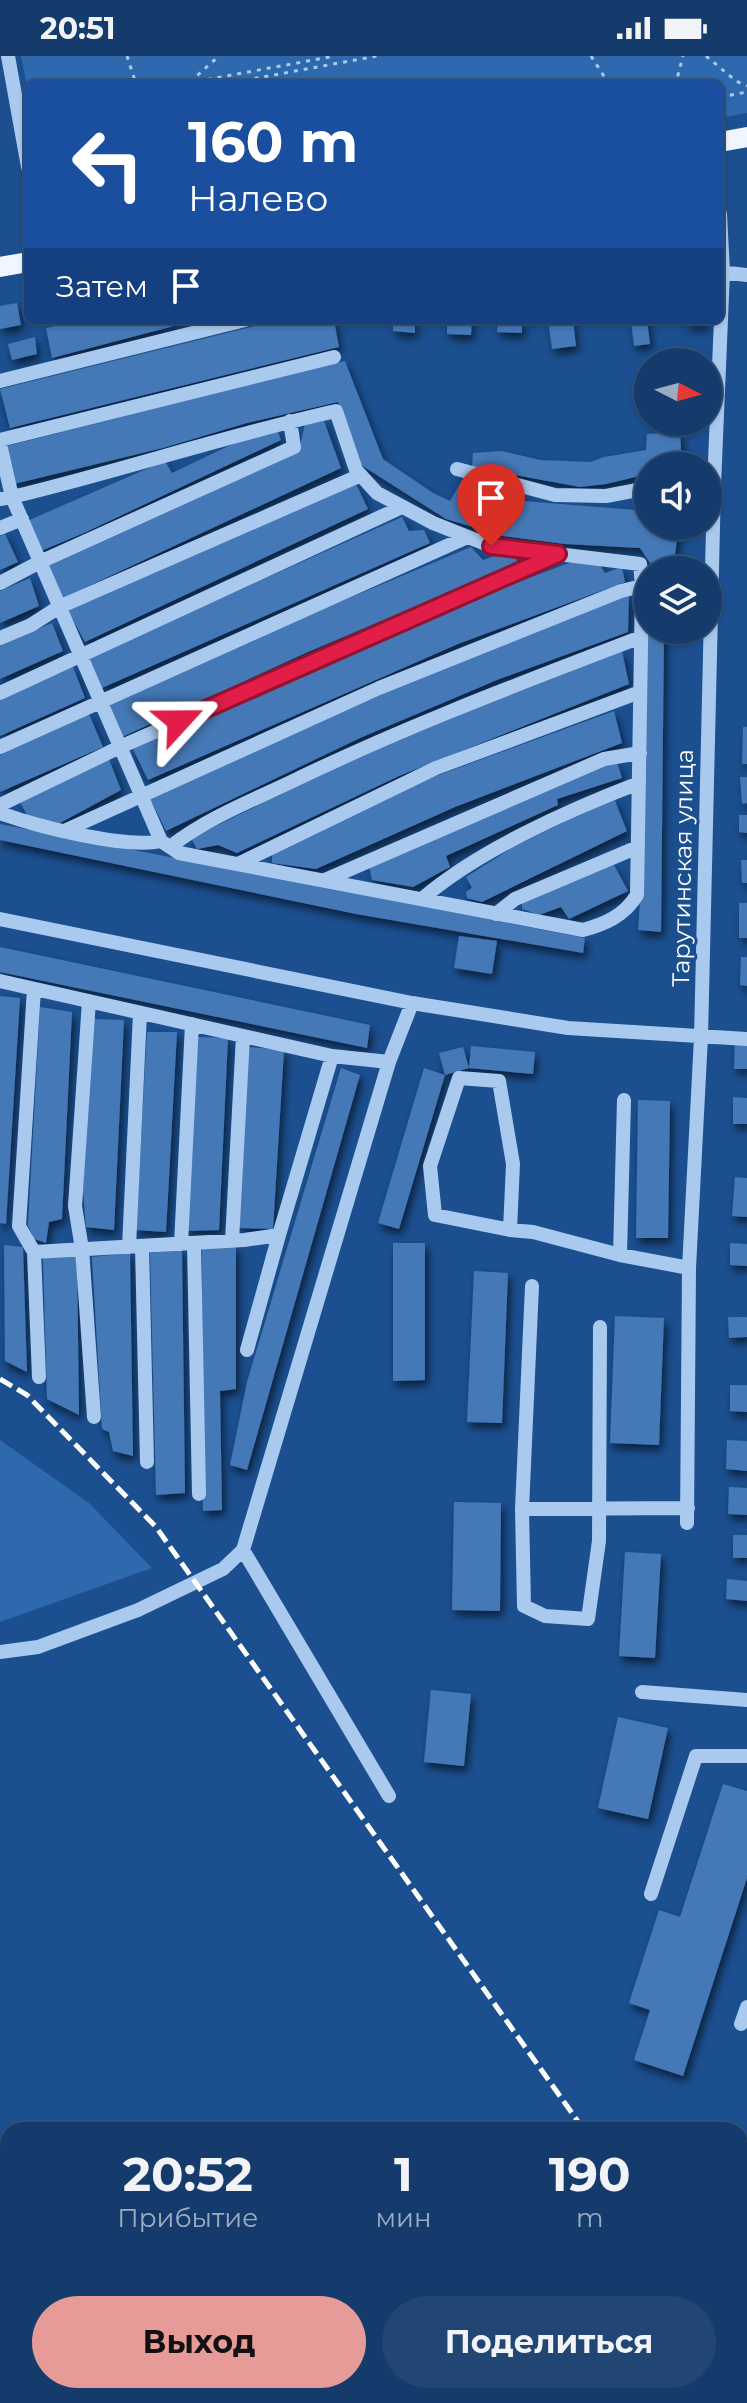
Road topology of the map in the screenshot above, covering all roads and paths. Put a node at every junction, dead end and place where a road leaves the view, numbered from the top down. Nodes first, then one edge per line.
1 (8, 56) edge
2 (127, 56) edge
3 (219, 56) edge
4 (335, 56) edge
5 (377, 56) edge
6 (591, 56) edge
7 (683, 56) edge
8 (706, 56) edge
9 (135, 80) edge
10 (192, 80) edge
11 (209, 80) edge
12 (247, 80) edge
13 (606, 80) edge
14 (674, 80) edge
15 (747, 86) edge
16 (747, 92) edge
17 (724, 96) edge
18 (747, 137) edge
19 (724, 141) edge
20 (24, 145) edge
21 (24, 263) edge
22 (0, 267) edge
23 (724, 272) edge
24 (747, 275) edge
25 (229, 324) edge
26 (719, 324) edge
27 (334, 357) dead end
28 (0, 381) edge
29 (290, 421) junction
30 (0, 442) edge
31 (713, 452) edge
32 (457, 469) dead end
33 (361, 475) junction
34 (634, 491) edge
35 (6, 498) edge
36 (402, 507) junction
37 (22, 519) junction
38 (0, 528) edge
39 (467, 537) junction
40 (710, 540) edge
41 (558, 554) junction
42 (40, 562) junction
43 (634, 563) edge
44 (0, 583) edge
45 (634, 588) edge
46 (59, 607) junction
47 (0, 638) edge
48 (634, 640) edge
49 (641, 644) edge
50 (80, 654) junction
51 (640, 692) junction
52 (0, 693) edge
53 (101, 703) junction
54 (0, 747) edge
55 (120, 747) junction
56 (640, 753) junction
57 (639, 783) junction
58 (141, 794) junction
59 (0, 805) edge
60 (0, 813) edge
61 (64, 831) junction
62 (166, 844) junction
63 (638, 847) junction
64 (237, 864) junction
65 (325, 881) junction
66 (422, 899) junction
67 (496, 914) junction
68 (0, 919) edge
69 (0, 981) edge
70 (34, 989) junction
71 (89, 1001) junction
72 (412, 1003) junction
73 (140, 1013) junction
74 (192, 1024) junction
75 (243, 1036) junction
76 (701, 1037) junction
77 (747, 1039) edge
78 (332, 1056) junction
79 (389, 1062) junction
80 (624, 1100) dead end
81 (510, 1230) junction
82 (279, 1235) junction
83 (232, 1241) junction
84 (187, 1244) junction
85 (135, 1246) junction
86 (82, 1249) junction
87 (34, 1252) junction
88 (620, 1255) junction
89 (689, 1268) junction
90 (532, 1286) dead end
91 (600, 1327) dead end
92 (247, 1350) dead end
93 (39, 1377) dead end
94 (94, 1417) dead end
95 (147, 1462) dead end
96 (199, 1494) dead end
97 (597, 1508) junction
98 (522, 1509) junction
99 (243, 1550) junction
100 (0, 1652) edge
101 (642, 1692) dead end
102 (747, 1700) edge
103 (747, 1756) edge
104 (389, 1796) dead end
105 (651, 1894) dead end
106 (747, 2007) edge
107 (741, 2024) dead end

1 - 20 street
2 - 9 path
3 - 10 path
4 - 11 path
5 - 12 path
6 - 13 path
7 - 14 path
8 - 15 path
16 - 17 path
18 - 19 main road
21 - 22 main road
23 - 24 street
25 - 28 street
26 - 31 street, Тарутинская улица
27 - 30 street
29 - 33 street
29 - 35 street
29 - 42 street
30 - 35 street
32 - 34 street
33 - 36 street
33 - 46 street
35 - 37 street
36 - 39 street
36 - 50 street
37 - 38 street
37 - 42 street
39 - 41 street
39 - 53 street
40 - 76 street, Тарутинская улица
41 - 43 street
41 - 55 street
42 - 44 street
42 - 46 street
45 - 58 street
46 - 47 street
46 - 50 street
48 - 62 street
49 - 51 street
50 - 52 street
50 - 53 street
51 - 56 street
51 - 64 street
53 - 54 street
53 - 55 street
55 - 58 street
55 - 59 street
56 - 57 street
56 - 65 street
57 - 63 street
57 - 66 street
58 - 61 street
58 - 62 street
60 - 61 street
61 - 62 street
62 - 64 street
63 - 67 street
63 - 67 street
64 - 65 street
65 - 66 street
66 - 67 street
68 - 72 street
69 - 70 street
70 - 71 street
70 - 87 street
71 - 73 street
71 - 86 street
72 - 76 street
72 - 79 street
73 - 74 street
73 - 85 street
74 - 75 street
74 - 84 street
75 - 78 street
75 - 83 street
76 - 77 street
76 - 89 street, Тарутинская улица
78 - 79 street
78 - 82 street
79 - 99 street
80 - 88 street
81 - 81 street
81 - 88 street
82 - 83 street
82 - 92 street
83 - 84 street
84 - 85 street
84 - 96 street
85 - 86 street
85 - 95 street
86 - 87 street
86 - 94 street
87 - 93 street
88 - 89 street
89 - 97 street, Тарутинская улица
90 - 98 street
91 - 97 street
97 - 98 street
97 - 98 street
99 - 100 street
99 - 104 street
101 - 102 street
103 - 105 street
106 - 107 street

